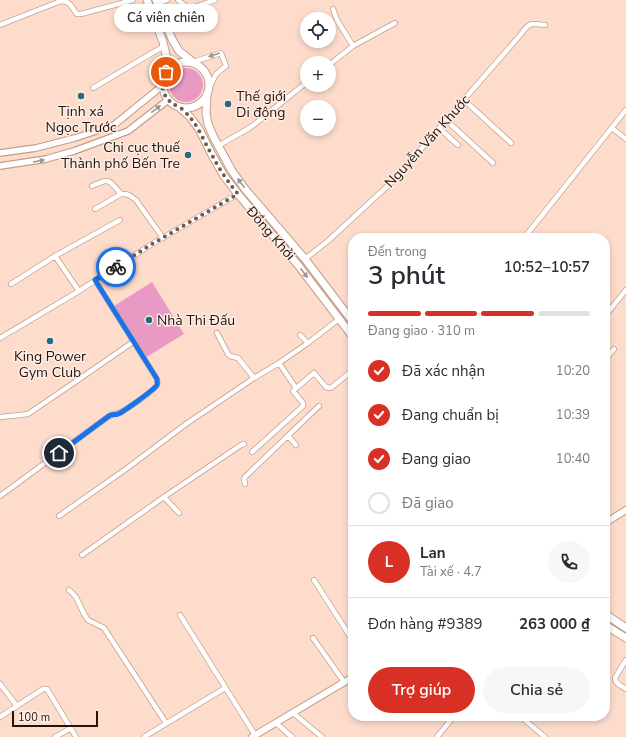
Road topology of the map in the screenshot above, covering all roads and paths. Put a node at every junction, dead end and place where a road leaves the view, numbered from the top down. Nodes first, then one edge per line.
1 (133, 0) edge
2 (147, 0) edge
3 (167, 0) edge
4 (178, 0) edge
5 (215, 0) edge
6 (157, 2) edge
7 (333, 9) dead end
8 (395, 23) dead end
9 (0, 25) edge
10 (545, 25) dead end
11 (164, 46) junction
12 (353, 46) junction
13 (336, 59) edge
14 (193, 62) junction
15 (166, 72) junction
16 (162, 86) junction
17 (93, 88) dead end
18 (209, 88) junction
19 (300, 88) edge
20 (207, 95) junction
21 (168, 100) junction
22 (464, 100) junction
23 (180, 108) junction
24 (626, 110) edge
25 (446, 120) junction
26 (439, 128) junction
27 (612, 128) junction
28 (626, 139) edge
29 (511, 143) dead end
30 (458, 145) dead end
31 (218, 146) junction
32 (0, 153) edge
33 (493, 163) dead end
34 (0, 166) edge
35 (92, 186) dead end
36 (121, 194) junction
37 (238, 194) junction
38 (95, 209) dead end
39 (120, 220) dead end
40 (528, 233) edge
41 (163, 238) junction
42 (55, 256) junction
43 (305, 260) junction
44 (95, 280) junction
45 (11, 284) dead end
46 (626, 290) edge
47 (78, 291) junction
48 (610, 310) edge
49 (348, 316) edge
50 (339, 319) junction
51 (348, 331) edge
52 (217, 333) dead end
53 (300, 335) dead end
54 (0, 338) edge
55 (133, 342) junction
56 (308, 343) junction
57 (614, 349) dead end
58 (610, 354) edge
59 (280, 363) junction
60 (348, 374) edge
61 (254, 378) junction
62 (296, 388) junction
63 (319, 406) dead end
64 (0, 417) edge
65 (288, 436) junction
66 (244, 444) dead end
67 (296, 444) dead end
68 (252, 452) dead end
69 (245, 484) dead end
70 (0, 496) edge
71 (164, 497) junction
72 (626, 510) edge
73 (179, 513) dead end
74 (59, 516) dead end
75 (610, 520) edge
76 (82, 555) dead end
77 (314, 580) dead end
78 (69, 590) dead end
79 (180, 615) dead end
80 (610, 617) edge
81 (610, 628) edge
82 (626, 628) edge
83 (348, 633) edge
84 (313, 638) dead end
85 (626, 638) edge
86 (626, 660) edge
87 (348, 679) edge
88 (344, 682) junction
89 (0, 684) edge
90 (225, 688) junction
91 (626, 689) edge
92 (17, 706) junction
93 (293, 713) junction
94 (0, 717) edge
95 (450, 721) edge
96 (526, 721) edge
97 (276, 723) junction
98 (166, 724) junction
99 (71, 728) junction
100 (147, 736) edge
101 (253, 736) edge
102 (55, 737) edge
103 (76, 737) edge
104 (292, 737) edge
105 (322, 737) edge
106 (437, 737) edge
107 (544, 737) edge

1 - 9 street
2 - 11 main road
3 - 6 street
4 - 5 street
6 - 14 main road
7 - 12 street
8 - 12 street
10 - 22 street, Nguyễn Văn Khước
11 - 15 main road
11 - 17 street
12 - 13 street
14 - 15 main road
14 - 18 main road
18 -> 14 street
15 - 16 main road
16 - 21 main road
16 - 32 street
18 - 20 main road
19 - 31 street
20 - 23 main road
20 - 31 main road, Đồng Khởi
21 - 23 main road
34 -> 21 street
22 - 25 street, Nguyễn Văn Khước
22 - 29 street
23 - 37 main road, Đồng Khởi
24 - 27 street
25 - 26 street, Nguyễn Văn Khước
25 - 33 street
26 - 30 street
26 - 43 street, Nguyễn Văn Khước
27 - 28 street
27 - 40 street
43 -> 31 main road, Đồng Khởi
35 - 36 street
36 - 38 street
36 - 41 street
37 - 41 street
37 -> 50 main road, Đồng Khởi
39 - 42 street
41 - 44 street
42 - 45 street
42 - 47 street
43 - 49 main road, Đồng Khởi
44 - 47 street
44 - 55 street
46 - 48 street
47 - 54 street
50 - 51 main road, Đồng Khởi
50 - 56 street
52 - 61 street
53 - 56 street
55 - 64 street
55 - 70 street
56 - 59 street
57 - 58 street
59 - 61 street
59 - 62 street
60 - 62 street
61 - 74 street
62 - 68 street
63 - 65 street
65 - 67 street
65 - 69 street
66 - 71 street
71 - 73 street
71 - 76 street
72 - 75 main road
77 - 83 street
78 - 98 street
79 - 90 street
80 - 82 main road
81 - 85 main road
84 - 88 street
86 - 91 street
87 - 88 main road
88 - 93 main road
89 - 92 street
90 - 98 street
90 - 101 street
92 - 94 street
92 - 99 street
93 - 97 main road
93 - 105 street
95 - 106 street
96 - 107 street
97 - 101 main road
97 - 104 street
98 - 100 street
99 - 102 street
99 - 103 street

